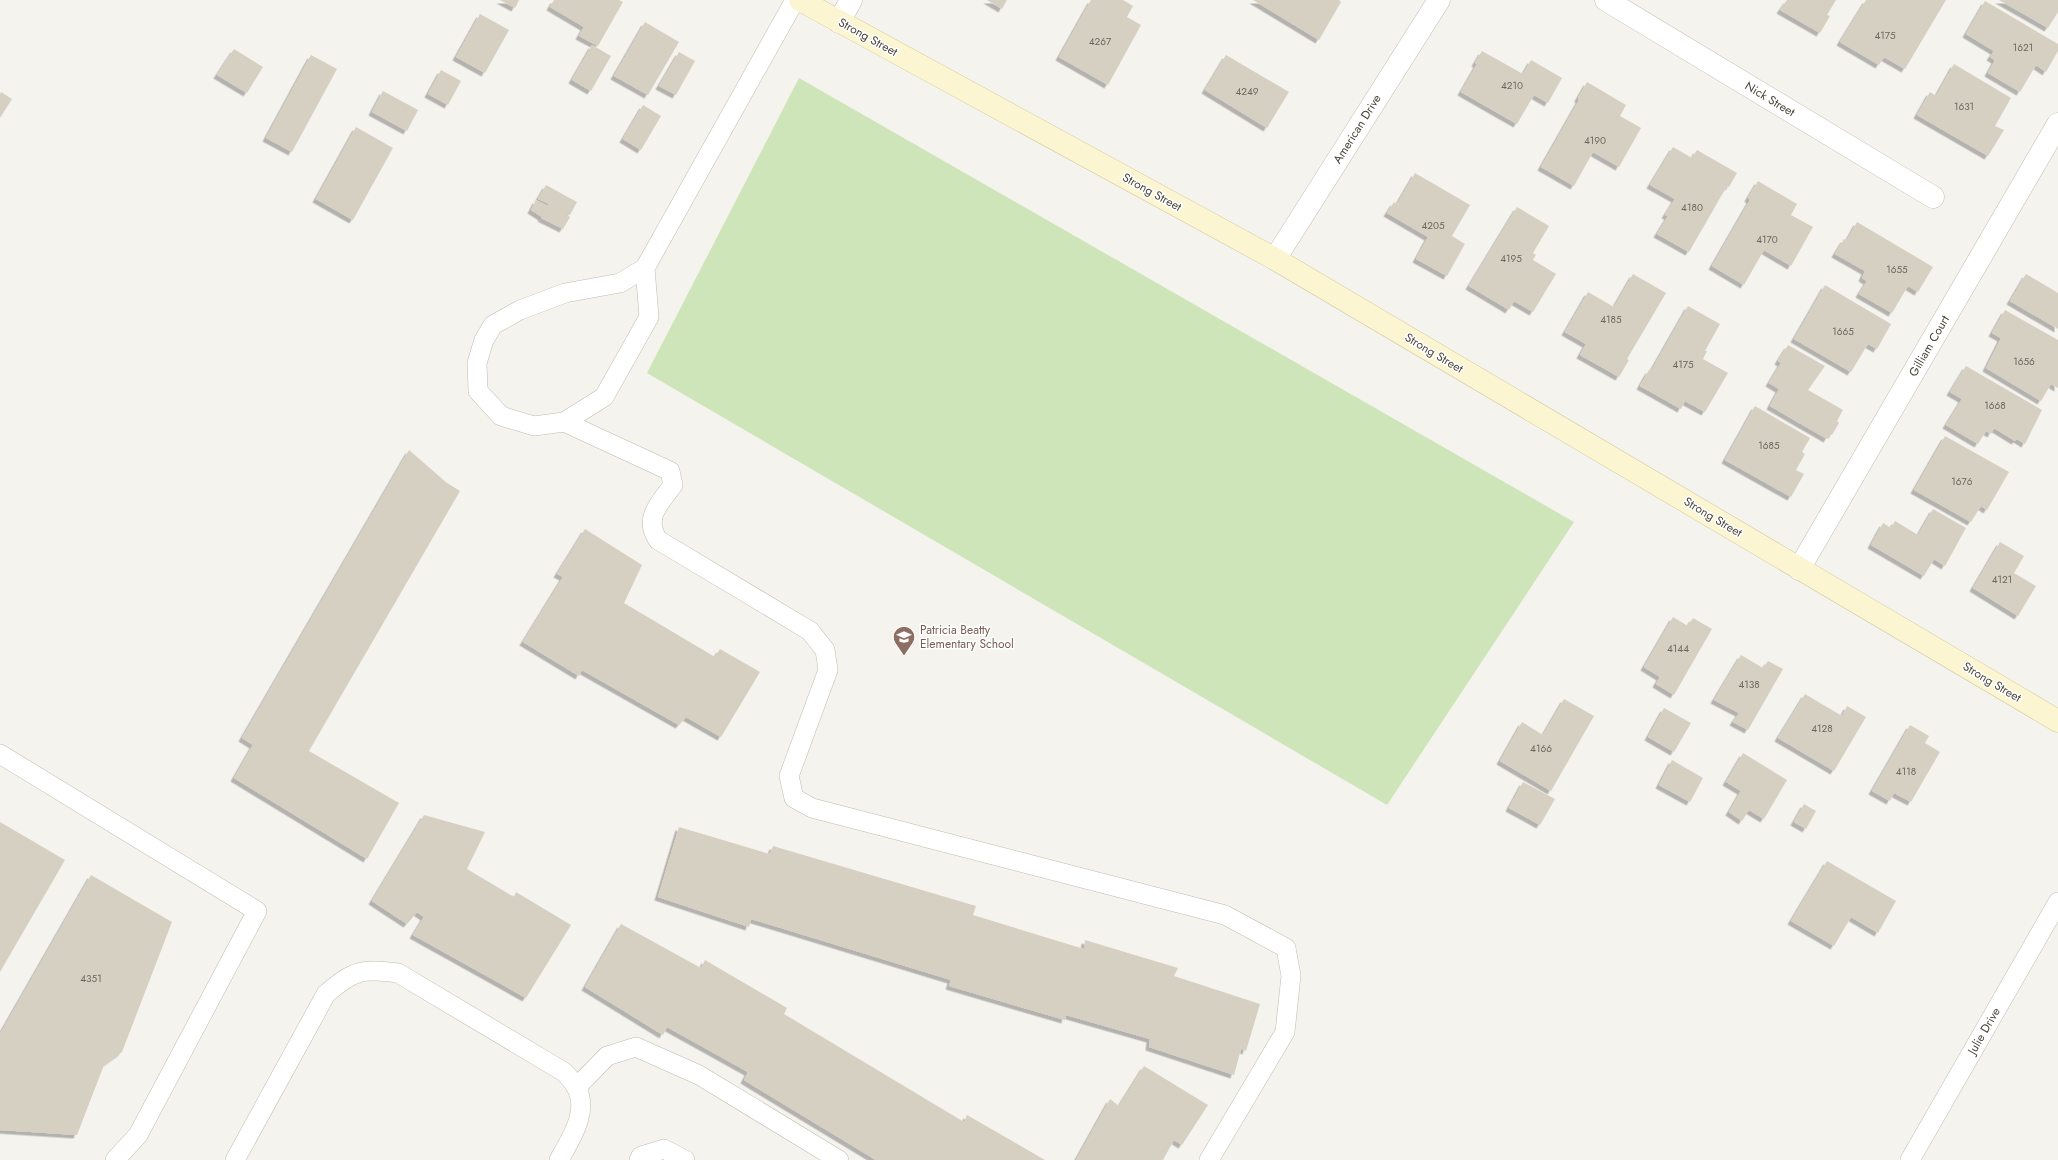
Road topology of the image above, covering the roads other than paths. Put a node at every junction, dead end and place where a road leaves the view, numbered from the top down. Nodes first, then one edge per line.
1 (795, 0) edge
2 (800, 0) edge
3 (852, 0) edge
4 (1439, 0) edge
5 (1606, 0) edge
6 (839, 22) junction
7 (2058, 124) edge
8 (1933, 197) dead end
9 (1275, 259) junction
10 (645, 268) junction
11 (564, 422) junction
12 (1799, 569) junction
13 (2058, 721) edge
14 (0, 754) edge
15 (2058, 902) edge
16 (577, 1087) junction
17 (115, 1160) edge
18 (235, 1160) edge
19 (559, 1160) edge
20 (639, 1160) edge
21 (685, 1160) edge
22 (839, 1160) edge
23 (1209, 1160) edge
24 (1910, 1160) edge

1 - 10 lane
2 - 6 street, Strong Street
3 - 6 street
4 - 9 street, American Drive
5 - 8 street, Nick Street
6 - 9 street, Strong Street
7 - 12 street, Gilliam Court
9 - 12 street, Strong Street
10 - 11 lane
10 - 11 lane
11 - 23 lane
12 - 13 street, Strong Street
14 - 17 lane
15 - 24 lane, Julie Drive
16 - 18 lane
16 - 19 lane
16 - 22 lane
20 - 21 lane

